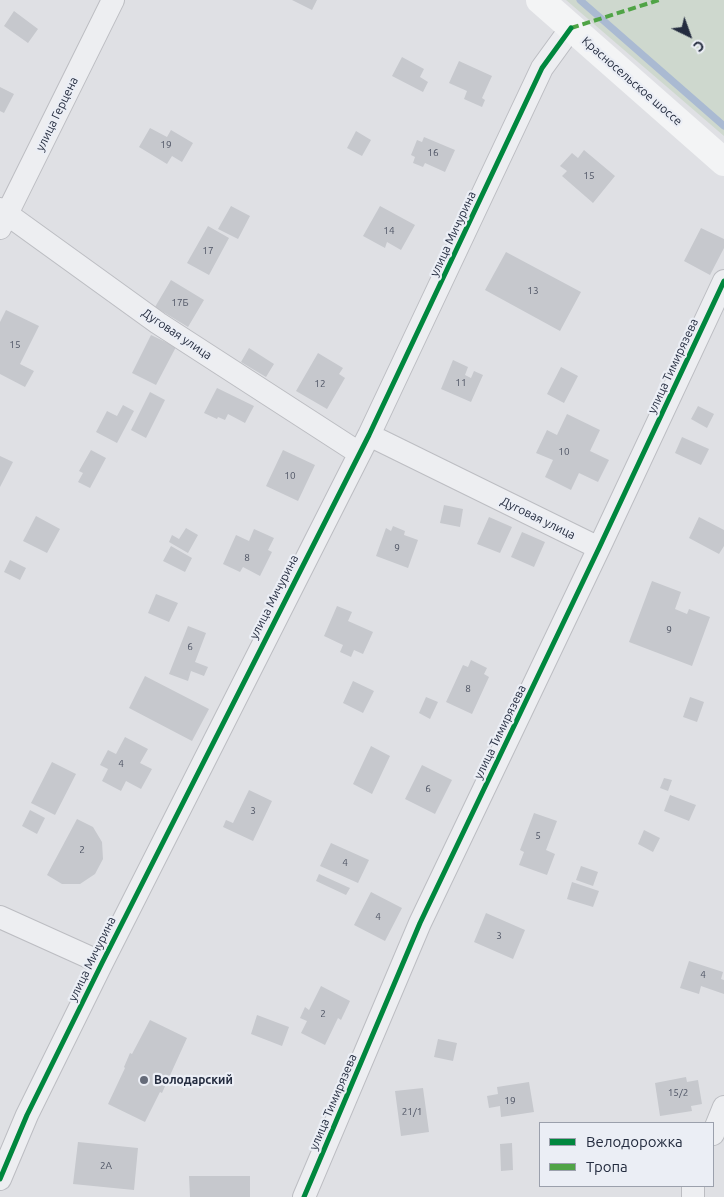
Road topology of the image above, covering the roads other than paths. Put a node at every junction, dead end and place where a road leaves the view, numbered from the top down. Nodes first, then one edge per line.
1 (113, 0) edge
2 (540, 0) edge
3 (571, 28) junction
4 (724, 162) edge
5 (2, 217) edge
6 (724, 281) edge
7 (364, 444) junction
8 (600, 548) junction
9 (0, 917) edge
10 (102, 963) junction
11 (724, 1107) edge
12 (714, 1132) edge
13 (0, 1179) edge
14 (304, 1197) edge

1 - 5 street, улица Герцена
2 - 3 main road, Красносельское шоссе
3 - 4 main road, Красносельское шоссе
3 - 7 street, улица Мичурина
5 - 7 street, Дуговая улица
6 - 8 street, улица Тимирязева
7 - 8 street, Дуговая улица
7 - 10 street, улица Мичурина
8 - 14 street, улица Тимирязева
9 - 10 street
10 - 13 street, улица Мичурина
11 - 12 street

